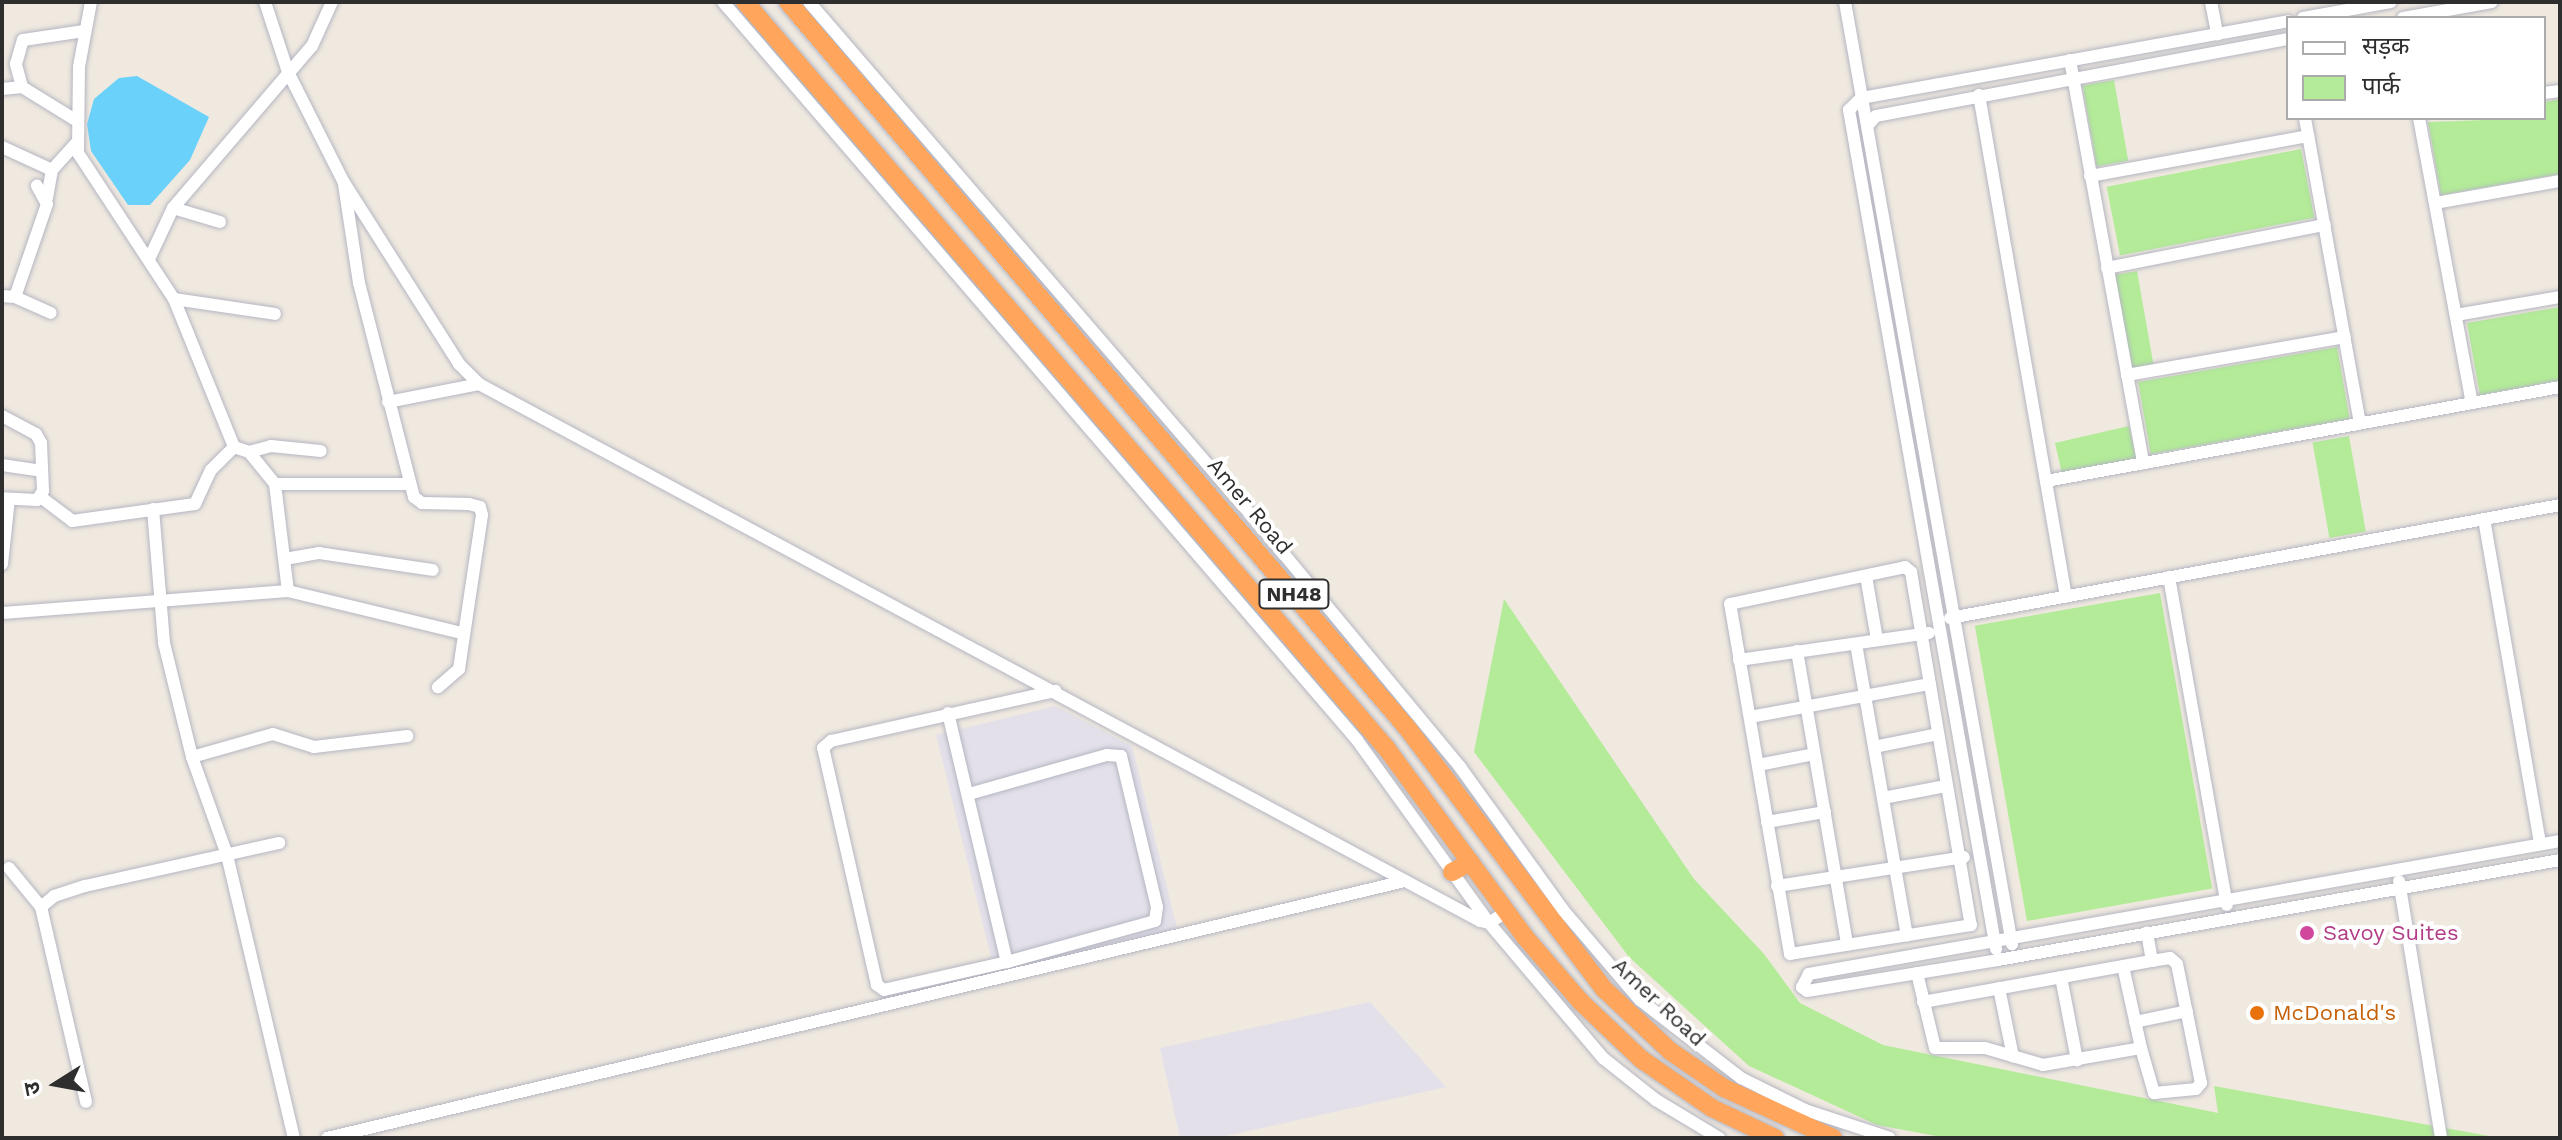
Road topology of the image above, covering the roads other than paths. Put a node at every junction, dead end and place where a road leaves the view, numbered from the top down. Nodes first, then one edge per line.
1 (91, 2) edge
2 (265, 2) edge
3 (332, 2) edge
4 (723, 2) edge
5 (745, 2) edge
6 (788, 2) edge
7 (809, 2) edge
8 (1845, 2) edge
9 (2211, 2) edge
10 (2391, 2) edge
11 (2492, 2) edge
12 (2314, 16) edge
13 (2413, 16) edge
14 (2286, 21) edge
15 (84, 31) junction
16 (2217, 34) junction
17 (2286, 39) edge
18 (2, 55) edge
19 (2070, 60) junction
20 (17, 61) junction
21 (288, 72) junction
22 (2073, 79) junction
23 (22, 87) junction
24 (2, 89) edge
25 (1979, 95) junction
26 (1861, 98) junction
27 (2305, 120) edge
28 (2419, 120) edge
29 (77, 121) junction
30 (1867, 126) junction
31 (2308, 136) junction
32 (77, 142) junction
33 (2, 147) edge
34 (868, 158) junction
35 (52, 170) junction
36 (2090, 176) junction
37 (343, 181) junction
38 (2560, 181) edge
39 (37, 186) dead end
40 (47, 198) junction
41 (2435, 203) junction
42 (173, 208) junction
43 (220, 222) dead end
44 (2325, 225) junction
45 (944, 230) junction
46 (926, 240) junction
47 (150, 257) junction
48 (2107, 268) junction
49 (8, 296) edge
50 (2560, 297) edge
51 (174, 299) junction
52 (51, 313) dead end
53 (275, 314) dead end
54 (2456, 315) junction
55 (2345, 337) junction
56 (2127, 375) junction
57 (479, 384) junction
58 (2560, 387) edge
59 (1067, 389) junction
60 (388, 402) junction
61 (2472, 403) junction
62 (2, 416) edge
63 (2360, 423) junction
64 (234, 447) junction
65 (321, 451) dead end
66 (249, 452) junction
67 (2143, 463) junction
68 (2, 465) edge
69 (42, 471) junction
70 (2046, 481) junction
71 (275, 484) junction
72 (408, 484) junction
73 (6, 498) edge
74 (42, 498) junction
75 (2560, 505) edge
76 (153, 509) junction
77 (2484, 519) junction
78 (285, 559) junction
79 (2, 564) edge
80 (433, 570) dead end
81 (1866, 576) junction
82 (2169, 577) junction
83 (288, 591) junction
84 (2066, 597) junction
85 (158, 598) junction
86 (2, 613) edge
87 (1954, 617) junction
88 (1939, 626) junction
89 (1275, 631) junction
90 (461, 633) junction
91 (1922, 634) junction
92 (1877, 640) junction
93 (1856, 644) junction
94 (1797, 651) junction
95 (1739, 660) junction
96 (1930, 684) junction
97 (438, 687) dead end
98 (1055, 691) junction
99 (1864, 697) junction
100 (1806, 708) junction
101 (948, 713) junction
102 (1750, 717) junction
103 (1938, 734) junction
104 (407, 736) dead end
105 (1874, 747) junction
106 (1814, 754) junction
107 (192, 757) junction
108 (1758, 765) junction
109 (1946, 786) junction
110 (969, 794) junction
111 (1468, 794) junction
112 (1883, 798) junction
113 (1825, 812) junction
114 (1767, 822) junction
115 (2560, 841) edge
116 (279, 843) dead end
117 (2540, 844) junction
118 (227, 855) junction
119 (1980, 856) junction
120 (1960, 857) junction
121 (2560, 860) edge
122 (1471, 862) junction
123 (1896, 866) junction
124 (9, 868) dead end
125 (2398, 870) junction
126 (1452, 872) junction
127 (1836, 876) junction
128 (1405, 881) junction
129 (1777, 886) junction
130 (2400, 887) junction
131 (2226, 901) junction
132 (41, 907) junction
133 (1506, 912) junction
134 (2229, 918) junction
135 (1489, 923) junction
136 (2147, 932) junction
137 (1907, 936) junction
138 (2011, 939) junction
139 (1995, 942) junction
140 (1847, 945) junction
141 (2015, 957) junction
142 (1998, 960) junction
143 (2152, 961) junction
144 (1007, 962) junction
145 (2123, 966) junction
146 (1917, 973) junction
147 (2061, 977) junction
148 (1999, 988) junction
149 (1923, 1002) junction
150 (2187, 1011) junction
151 (2135, 1022) junction
152 (2141, 1048) junction
153 (2013, 1057) junction
154 (2077, 1060) junction
155 (86, 1102) dead end
156 (294, 1138) edge
157 (327, 1138) edge
158 (1719, 1138) edge
159 (1775, 1138) edge
160 (1833, 1138) edge
161 (1890, 1138) edge
162 (2441, 1138) edge

1 - 15 street
2 - 21 street
3 - 21 street
4 - 34 street
5 - 34 highway, NH48
6 - 111 highway, Amer Road / NH48
7 - 111 street
8 - 26 street
9 - 16 street
10 - 12 street
11 - 13 street
14 - 16 street
15 - 20 street
15 - 29 street
16 - 19 street
17 - 22 street
18 - 20 street
19 - 22 street
19 - 26 street
20 - 23 street
21 - 37 street
21 - 42 street
22 - 25 street
22 - 36 street
23 - 24 street
23 - 29 street
25 - 30 street
25 - 70 street
26 - 30 street
26 - 88 street
27 - 31 street
28 - 41 street
29 - 32 street
30 - 87 street
31 - 36 street
31 - 44 street
32 - 35 street
32 - 47 street
33 - 35 street
34 - 45 highway, NH48
34 - 46 street
35 - 40 street
36 - 48 street
37 - 57 street
37 - 60 street
38 - 41 street
39 - 40 street
40 - 49 street
41 - 54 street
42 - 43 street
42 - 47 street
44 - 48 street
44 - 55 street
45 - 46 highway
45 - 59 highway, NH48
46 - 59 street
47 - 51 street
48 - 56 street
49 - 52 street
50 - 54 street
51 - 53 street
51 - 64 street
54 - 61 street
55 - 56 street
55 - 63 street
56 - 67 street
57 - 60 street
57 - 98 street
58 - 61 street
59 - 89 highway, NH48
60 - 72 street
61 - 63 street
62 - 69 street
63 - 67 street
64 - 66 street
64 - 76 street
65 - 66 street
66 - 71 street
67 - 70 street
68 - 69 street
69 - 74 street
70 - 84 street
71 - 72 street
71 - 78 street
72 - 90 street
73 - 74 street
73 - 79 street
74 - 76 street
75 - 77 street
76 - 85 street
77 - 82 street
77 - 117 street
78 - 80 street
78 - 83 street
81 - 91 street
81 - 92 street
81 - 95 street
82 - 84 street
82 - 131 street
83 - 85 street
83 - 90 street
84 - 87 street
85 - 86 street
85 - 107 street
87 - 88 street
87 - 138 street
88 - 91 street
88 - 119 street
89 - 122 highway, NH48
89 - 126 street
90 - 97 street
91 - 92 street
91 - 96 street
92 - 93 street
93 - 94 street
93 - 99 street
94 - 95 street
94 - 100 street
95 - 102 street
96 - 99 street
96 - 103 street
98 - 101 street
98 - 128 street
99 - 100 street
99 - 105 street
100 - 102 street
100 - 106 street
101 - 110 street
101 - 144 street
102 - 108 street
103 - 105 street
103 - 109 street
104 - 107 street
105 - 112 street
106 - 108 street
106 - 113 street
107 - 118 street
108 - 114 street
109 - 112 street
109 - 120 street
110 - 144 street
110 - 144 street
111 - 160 highway, Amer Road / NH48
111 - 161 street
112 - 123 street
113 - 114 street
113 - 127 street
114 - 129 street
115 - 117 street
116 - 118 street
117 - 125 street
118 - 132 street
118 - 156 street
119 - 120 street
119 - 139 street
120 - 123 street
120 - 137 street
121 - 130 street
122 - 126 highway
122 - 133 highway, NH48
123 - 127 street
123 - 137 street
124 - 132 street
125 - 130 street
125 - 131 street
126 - 135 street
127 - 129 street
127 - 140 street
128 - 135 street
128 - 157 street
129 - 140 street
130 - 134 street
130 - 162 street
131 - 134 street
131 - 138 street
132 - 155 street
133 - 135 street
133 - 159 highway, NH48
134 - 136 street
135 - 158 street
136 - 141 street
136 - 143 street
137 - 140 street
138 - 139 street
138 - 141 street
139 - 142 street
139 - 146 street
141 - 142 street
142 - 146 street
143 - 145 street
143 - 150 street
145 - 147 street
145 - 151 street
146 - 149 street
147 - 148 street
147 - 154 street
148 - 149 street
148 - 153 street
149 - 153 street
150 - 151 street
150 - 152 street
151 - 152 street
152 - 154 street
153 - 154 street

